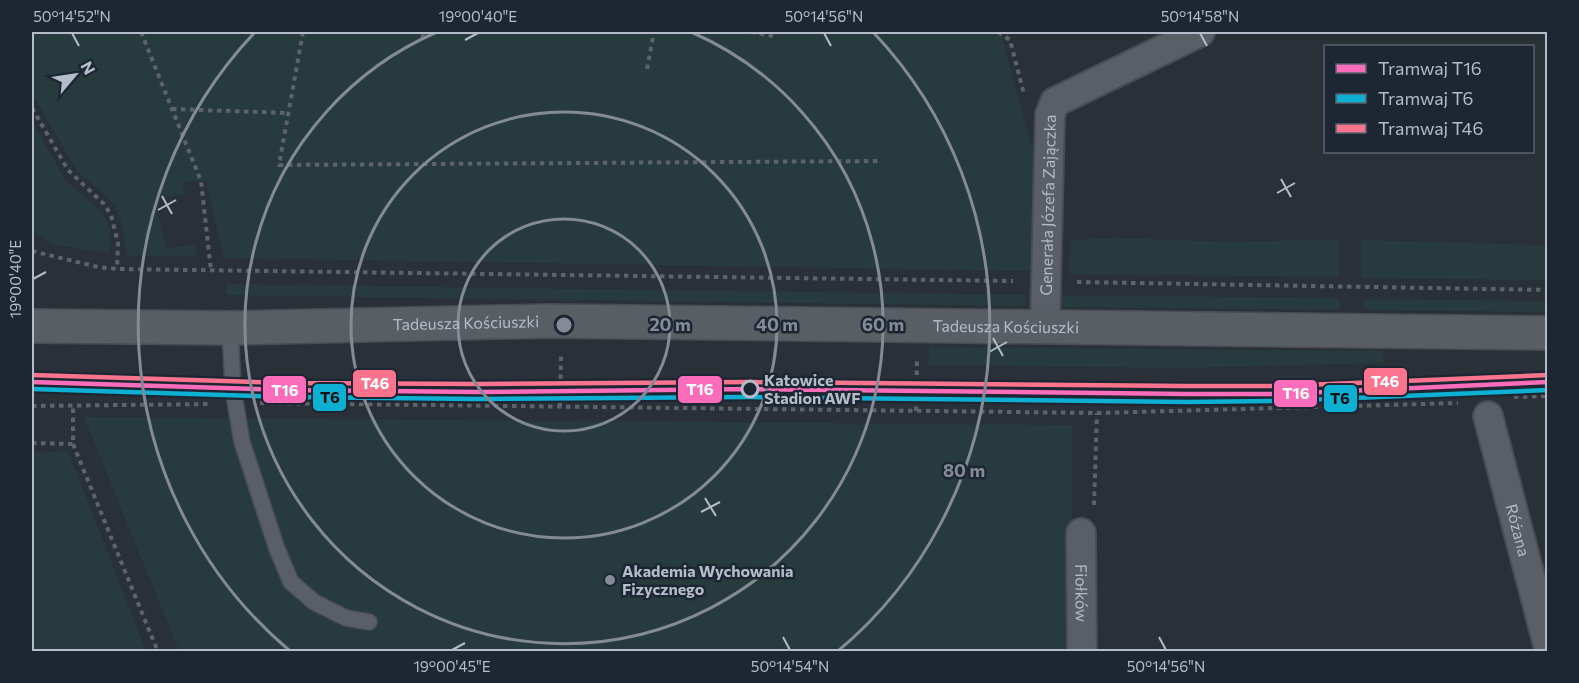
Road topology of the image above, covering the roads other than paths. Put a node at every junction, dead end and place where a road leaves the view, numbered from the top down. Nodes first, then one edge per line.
1 (1200, 32) edge
2 (39, 326) edge
3 (1045, 327) junction
4 (230, 328) junction
5 (1548, 333) edge
6 (1487, 406) road end
7 (1081, 533) dead end
8 (369, 622) dead end
9 (1548, 645) edge
10 (1082, 651) edge

1 - 3 street, Generała Józefa Zajączka
2 - 4 street, Tadeusza Kościuszki
3 - 4 street, Tadeusza Kościuszki
3 - 5 street, Tadeusza Kościuszki
4 - 8 lane
6 - 9 street, Różana
7 - 10 street, Fiołków

